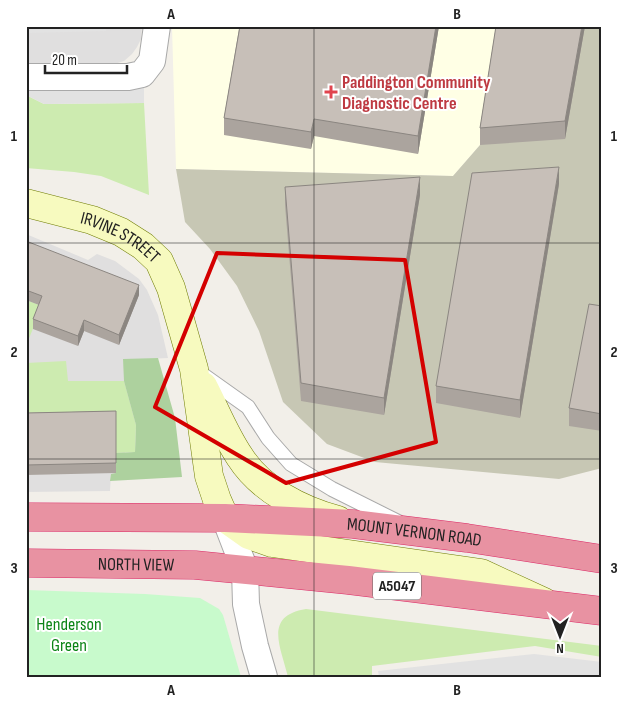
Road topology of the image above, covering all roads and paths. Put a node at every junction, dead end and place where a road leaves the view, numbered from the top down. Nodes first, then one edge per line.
1 (157, 26) edge
2 (26, 77) edge
3 (26, 203) edge
4 (194, 369) junction
5 (26, 516) edge
6 (225, 518) junction
7 (353, 524) junction
8 (419, 532) junction
9 (602, 560) edge
10 (26, 563) edge
11 (245, 570) junction
12 (548, 604) junction
13 (602, 611) edge
14 (264, 677) edge

1 - 2 street
3 - 4 main road, IRVINE STREET
4 - 6 main road
4 - 7 main road
4 - 8 lane
5 - 6 highway
6 - 7 highway, MOUNT VERNON ROAD
6 - 11 street
6 - 12 main road
7 - 8 highway, MOUNT VERNON ROAD
8 - 9 highway, MOUNT VERNON ROAD
10 - 11 highway, NORTH VIEW / A5047
11 - 12 highway, A5047
11 - 14 street
12 - 13 highway, A5047

